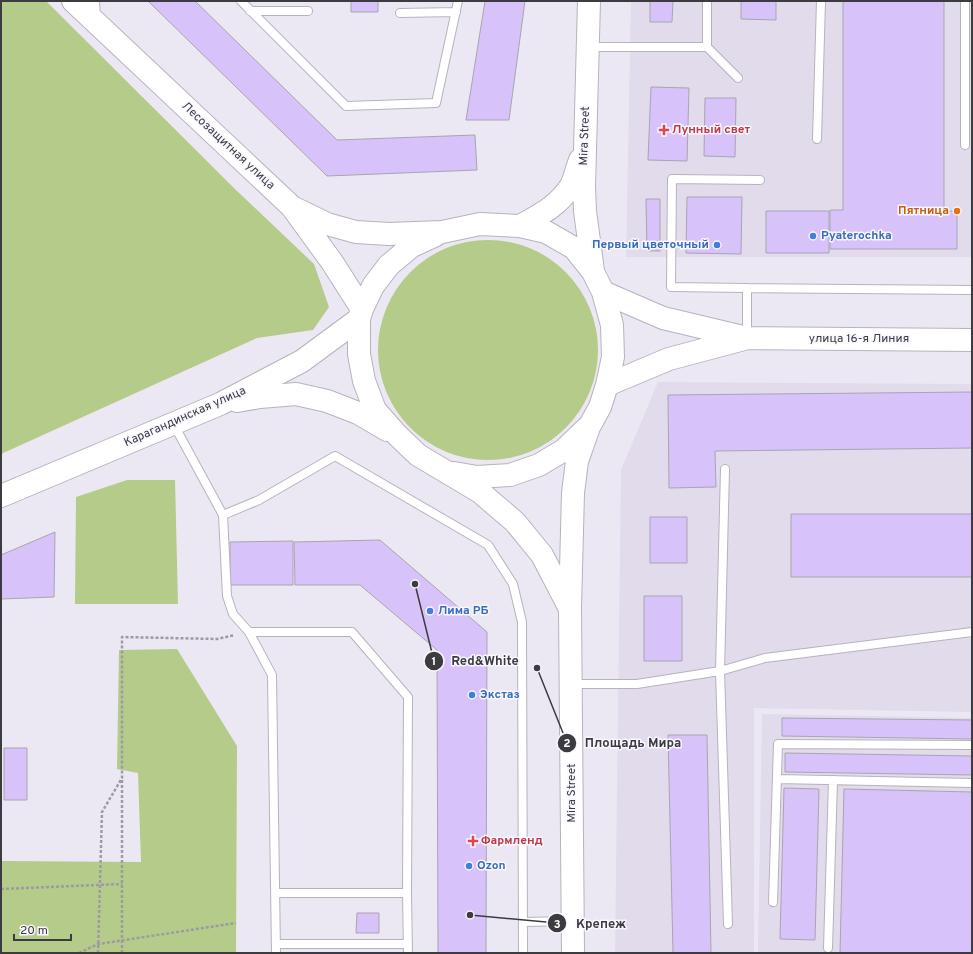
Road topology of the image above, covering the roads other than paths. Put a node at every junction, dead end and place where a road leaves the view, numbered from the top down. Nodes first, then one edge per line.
1 (72, 1) edge
2 (241, 1) edge
3 (458, 1) edge
4 (589, 1) edge
5 (707, 1) edge
6 (821, 1) edge
7 (965, 1) edge
8 (92, 10) edge
9 (250, 10) junction
10 (308, 11) dead end
11 (456, 12) junction
12 (400, 13) dead end
13 (589, 47) junction
14 (707, 47) junction
15 (738, 78) dead end
16 (818, 139) dead end
17 (965, 145) dead end
18 (585, 148) junction
19 (760, 180) dead end
20 (292, 207) junction
21 (520, 226) junction
22 (442, 232) junction
23 (593, 272) junction
24 (747, 288) junction
25 (972, 290) edge
26 (603, 292) junction
27 (361, 314) junction
28 (747, 338) junction
29 (972, 340) edge
30 (607, 385) junction
31 (220, 404) junction
32 (174, 424) junction
33 (588, 427) junction
34 (397, 435) junction
35 (725, 469) dead end
36 (445, 471) junction
37 (1, 496) edge
38 (223, 516) junction
39 (570, 608) junction
40 (249, 632) junction
41 (972, 632) edge
42 (720, 672) junction
43 (571, 684) junction
44 (972, 745) edge
45 (777, 779) junction
46 (833, 780) junction
47 (972, 783) edge
48 (276, 893) junction
49 (407, 893) junction
50 (773, 902) dead end
51 (573, 920) junction
52 (523, 922) junction
53 (728, 924) dead end
54 (276, 944) junction
55 (408, 944) junction
56 (828, 948) dead end
57 (276, 953) edge
58 (408, 953) edge
59 (523, 953) edge
60 (573, 953) edge

1 - 8 main road, Лесозащитная улица
2 - 9 lane
3 - 11 lane
4 - 13 main road, Mira Street
5 - 14 lane
6 - 16 lane
7 - 17 lane
8 - 20 main road, Лесозащитная улица
9 - 10 lane
9 - 11 lane
11 - 12 lane
13 - 14 lane
13 - 18 main road, Mira Street
14 - 15 lane
18 - 21 main road
18 - 23 main road, Mira Street
19 - 24 lane
20 - 22 main road
20 - 27 main road, Лесозащитная улица
21 - 22 main road
21 - 23 main road
22 - 27 main road
23 - 26 main road
24 - 25 lane
24 - 28 lane
26 - 28 main road
26 - 30 main road
27 - 31 main road, Карагандинская улица
27 - 34 main road
28 - 29 main road, улица 16-я Линия
28 - 30 main road
30 - 33 main road
31 - 32 main road, Карагандинская улица
31 - 34 main road
32 - 37 main road, Карагандинская улица
32 - 38 lane
33 - 36 main road
33 - 39 main road, Mira Street
34 - 36 main road
35 - 42 lane
36 - 39 main road
38 - 40 lane
38 - 52 lane
39 - 43 main road, Mira Street
40 - 48 lane
40 - 49 lane
41 - 42 lane
42 - 43 lane
42 - 53 lane
43 - 51 main road, Mira Street
44 - 45 lane
45 - 46 lane
45 - 50 lane
46 - 47 lane
46 - 56 lane
48 - 49 lane
48 - 54 lane
49 - 55 lane
51 - 52 lane
51 - 60 main road, Mira Street
52 - 59 lane
54 - 55 lane
54 - 57 lane
55 - 58 lane

